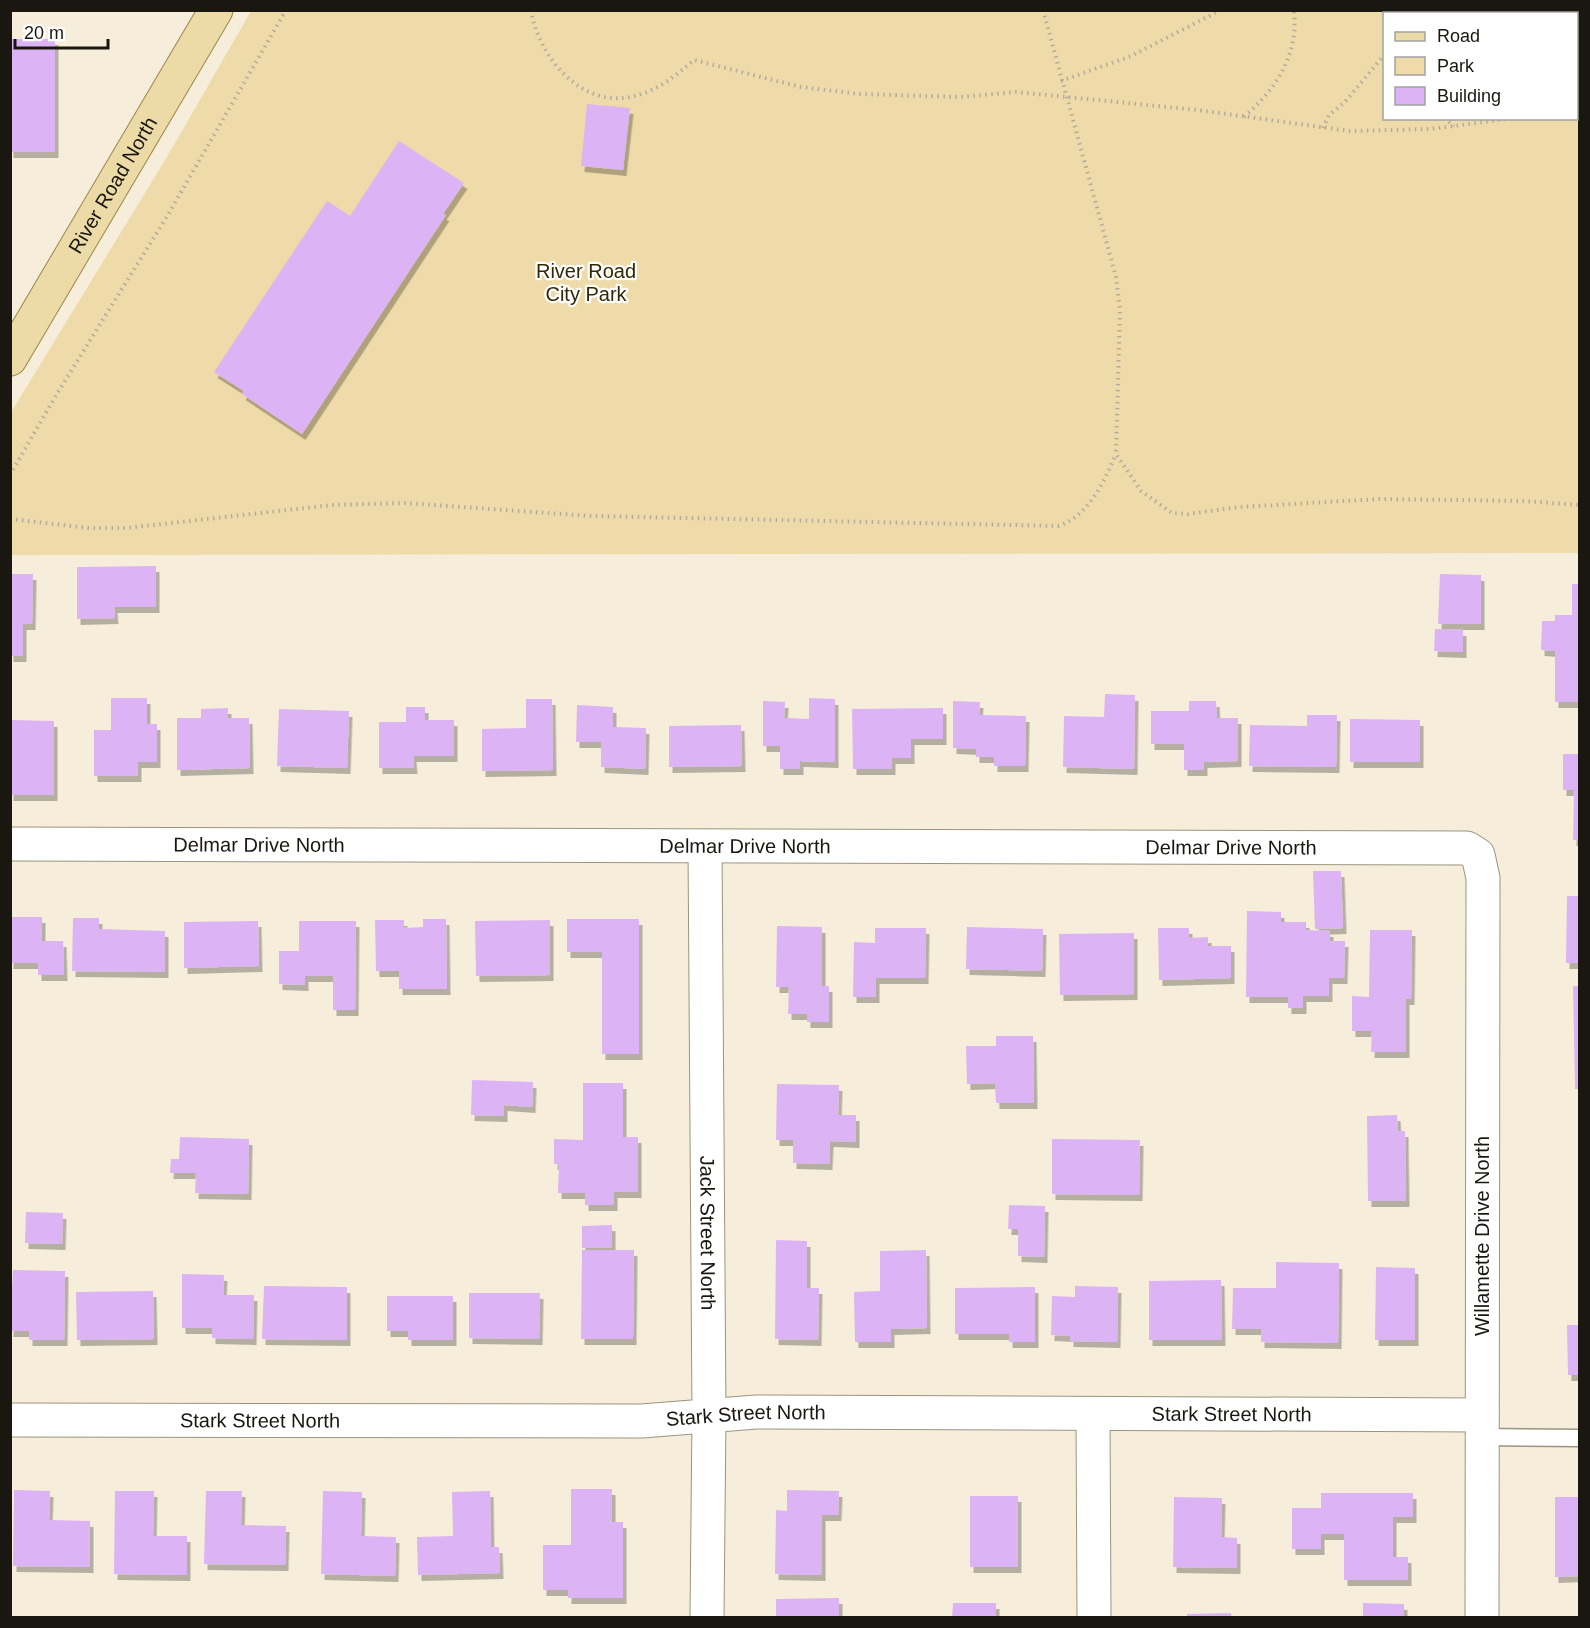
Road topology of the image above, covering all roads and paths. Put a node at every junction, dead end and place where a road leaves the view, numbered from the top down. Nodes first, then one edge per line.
1 (216, 10) edge
2 (286, 10) edge
3 (531, 10) edge
4 (1043, 10) edge
5 (1221, 10) edge
6 (1294, 10) edge
7 (1383, 56) edge
8 (1061, 81) junction
9 (1065, 98) junction
10 (1243, 118) junction
11 (1446, 120) edge
12 (1501, 120) edge
13 (1454, 127) junction
14 (1323, 128) junction
15 (10, 360) edge
16 (1116, 454) junction
17 (10, 475) edge
18 (1580, 505) edge
19 (10, 519) edge
20 (10, 844) edge
21 (705, 848) junction
22 (1478, 855) joint
23 (709, 1415) junction
24 (1093, 1415) junction
25 (10, 1420) edge
26 (1482, 1426) junction
27 (1580, 1438) edge
28 (707, 1617) edge
29 (1094, 1617) edge
30 (1482, 1617) edge

1 - 15 main road, River Road North
2 - 17 path
3 - 9 path
4 - 8 path
5 - 8 path
6 - 10 path
7 - 14 path
8 - 9 path
9 - 10 path
9 - 16 path
10 - 14 path
11 - 13 path
12 - 13 path
13 - 14 path
16 - 18 path
16 - 19 path
20 - 21 street, Delmar Drive North
21 - 22 street, Delmar Drive North
21 - 23 street, Jack Street North
22 - 26 street, Willamette Drive North
23 - 24 street, Stark Street North
23 - 25 street, Stark Street North
23 - 28 street, Jack Street North
24 - 26 street, Stark Street North
24 - 29 street
26 - 27 lane
26 - 30 street, Willamette Drive North

